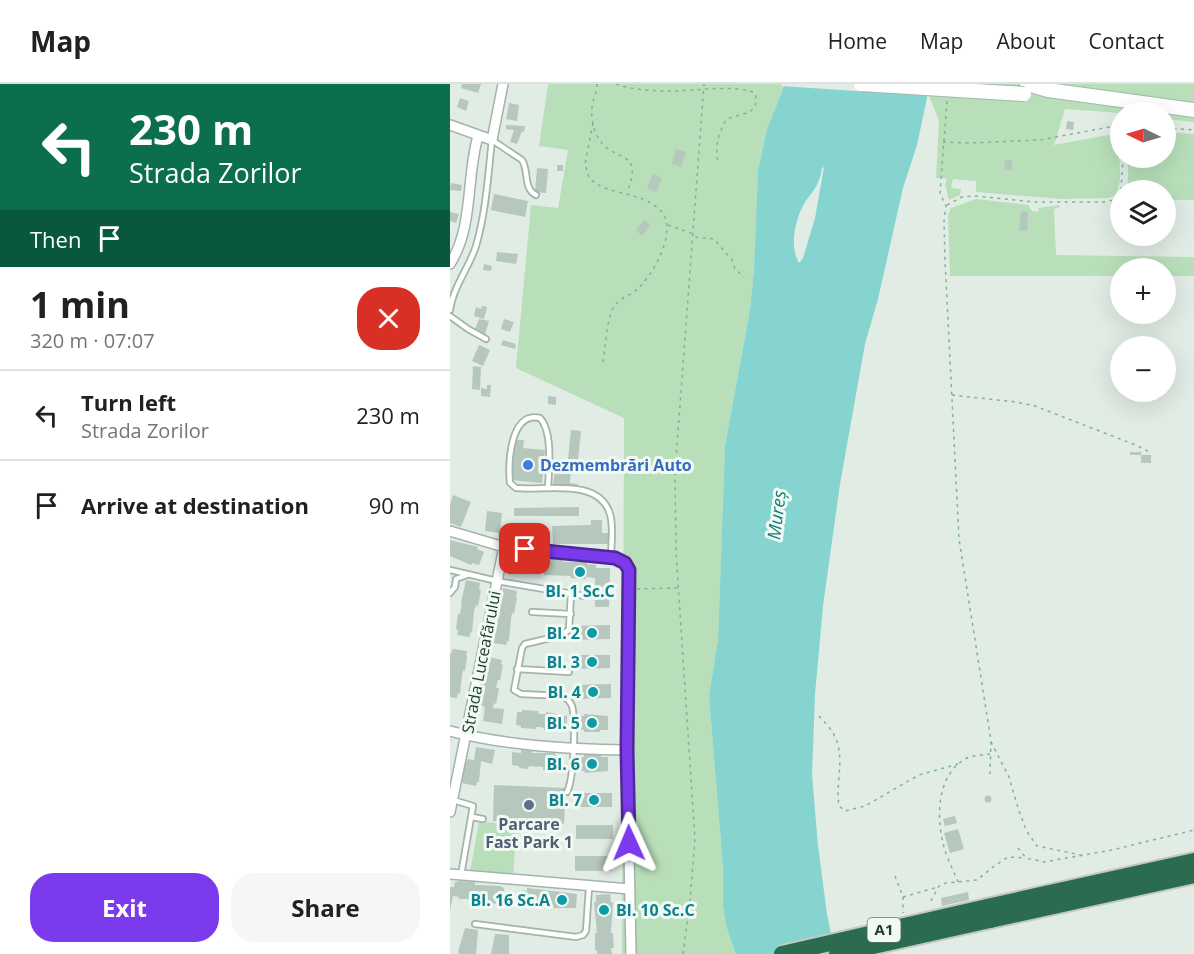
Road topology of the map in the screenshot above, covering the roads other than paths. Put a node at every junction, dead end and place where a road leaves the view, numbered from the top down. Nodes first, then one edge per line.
1 (503, 84) edge
2 (861, 84) edge
3 (1025, 89) edge
4 (1194, 110) edge
5 (450, 125) edge
6 (478, 136) junction
7 (492, 140) junction
8 (536, 195) dead end
9 (450, 264) edge
10 (450, 310) edge
11 (450, 316) edge
12 (486, 339) dead end
13 (548, 487) junction
14 (450, 531) edge
15 (504, 547) junction
16 (611, 557) junction
17 (450, 570) edge
18 (467, 574) junction
19 (497, 581) junction
20 (450, 593) edge
21 (571, 593) junction
22 (585, 596) dead end
23 (532, 612) dead end
24 (571, 614) junction
25 (517, 669) junction
26 (569, 672) dead end
27 (450, 731) edge
28 (467, 735) junction
29 (573, 749) junction
30 (627, 750) junction
31 (567, 792) dead end
32 (453, 800) junction
33 (450, 812) edge
34 (472, 817) junction
35 (483, 819) dead end
36 (1193, 866) edge
37 (450, 874) edge
38 (461, 875) junction
39 (590, 887) junction
40 (630, 889) junction
41 (988, 914) junction
42 (475, 924) dead end
43 (631, 954) edge
44 (782, 954) edge
45 (837, 954) edge

1 - 7 street
2 - 3 street, bridge
3 - 4 street
5 - 6 street
6 - 7 street
6 - 9 street
7 - 8 lane
7 - 10 lane
11 - 12 lane
13 - 13 lane
13 - 16 lane
14 - 15 street
15 - 16 street
15 - 19 street, Strada Luceafărului
16 - 30 street
17 - 18 lane
18 - 19 lane
18 - 20 lane
19 - 21 lane
19 - 28 street, Strada Luceafărului
21 - 22 lane
21 - 24 lane
23 - 24 lane
24 - 25 lane
25 - 26 lane
25 - 29 lane
27 - 28 street
28 - 29 street
28 - 32 street, Strada Luceafărului
29 - 30 street
29 - 31 lane
30 - 40 street
32 - 33 street, Strada Luceafărului
32 - 34 lane
34 - 35 lane
34 - 38 lane
36 - 41 highway, A1
37 - 38 street
38 - 39 street
39 - 40 street
39 - 42 lane
40 - 43 street
41 - 44 highway, A1, bridge
41 - 45 highway, A1, bridge

